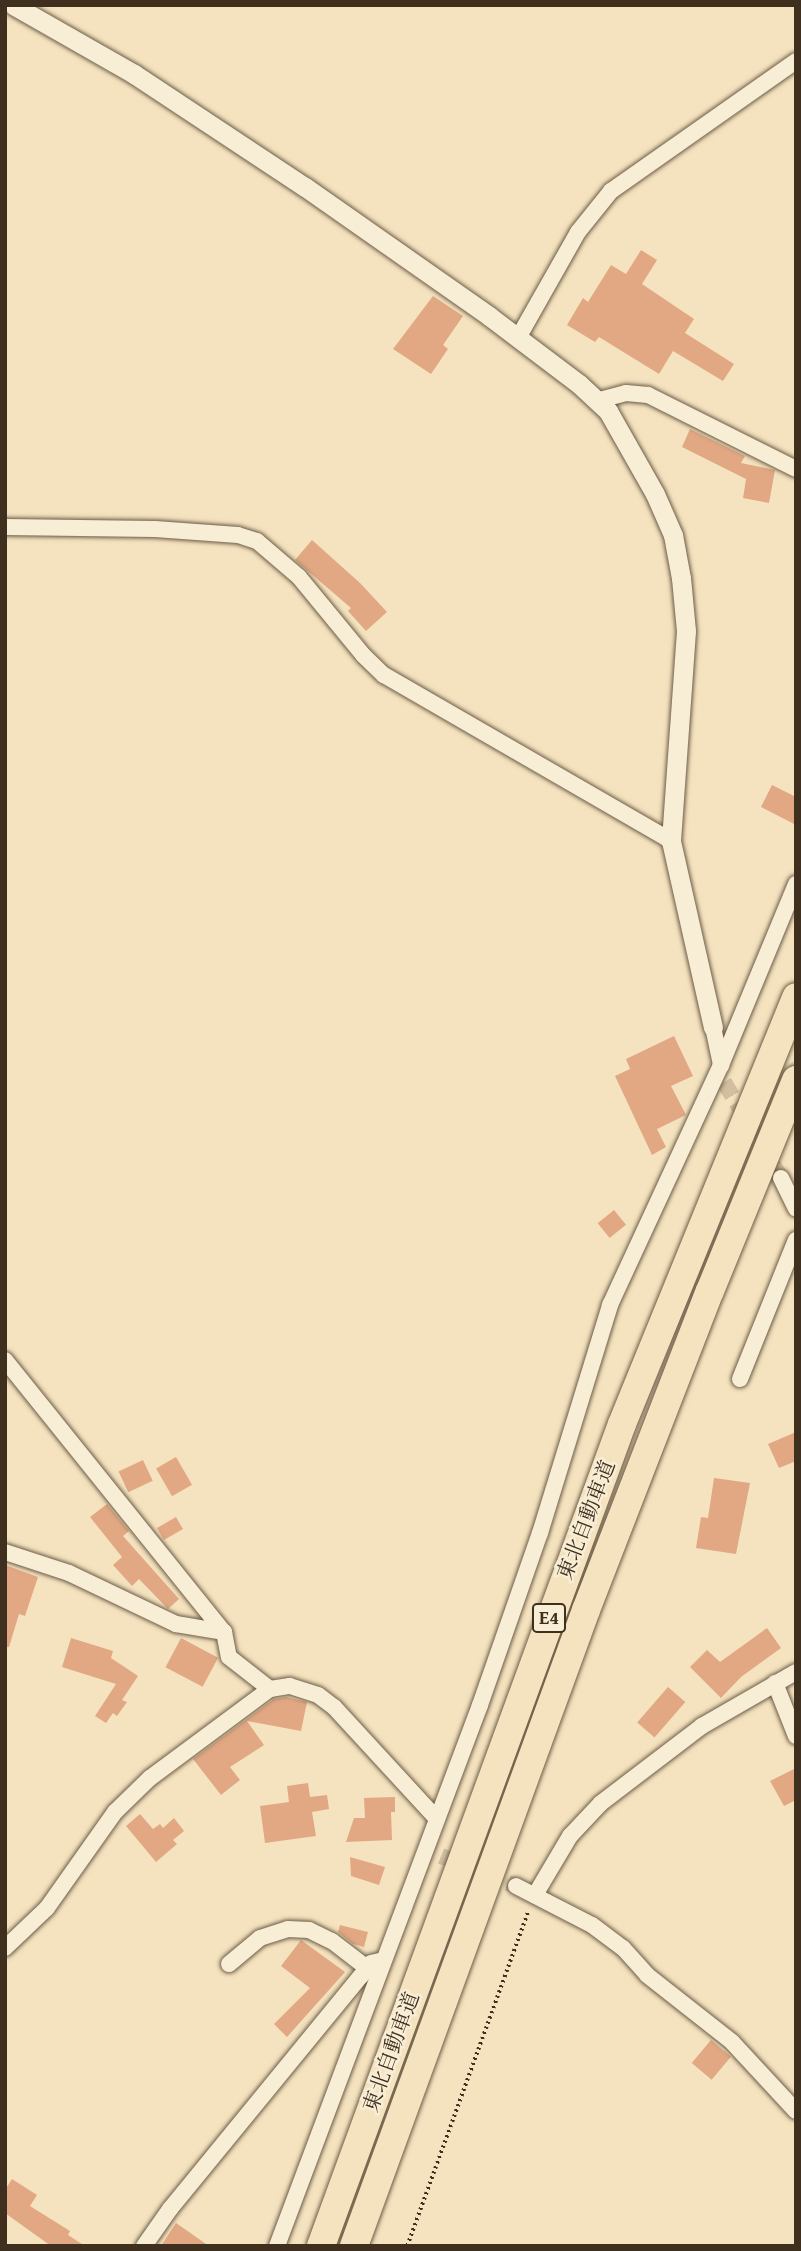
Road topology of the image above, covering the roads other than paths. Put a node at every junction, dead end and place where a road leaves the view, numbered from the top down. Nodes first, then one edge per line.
1 (13, 5) edge
2 (796, 61) edge
3 (518, 338) junction
4 (597, 401) junction
5 (796, 469) edge
6 (5, 527) edge
7 (671, 841) junction
8 (796, 884) edge
9 (796, 997) edge
10 (713, 1027) joint
11 (723, 1073) junction
12 (796, 1080) edge
13 (781, 1178) tunnel mouth
14 (796, 1209) edge
15 (796, 1240) edge
16 (5, 1360) edge
17 (740, 1379) dead end
18 (5, 1552) edge
19 (224, 1633) junction
20 (796, 1672) edge
21 (775, 1683) junction
22 (270, 1689) junction
23 (796, 1735) edge
24 (437, 1819) junction
25 (425, 1849) junction
26 (441, 1856) tunnel mouth
27 (516, 1886) tunnel mouth
28 (534, 1895) junction
29 (5, 1948) edge
30 (384, 1960) junction
31 (229, 1964) dead end
32 (367, 1968) junction
33 (796, 2111) edge
34 (144, 2246) edge
35 (277, 2246) edge
36 (321, 2246) edge
37 (355, 2246) edge

1 - 3 street
2 - 3 street
3 - 4 street
4 - 5 street
4 - 7 street
6 - 7 street
7 - 10 street
8 - 11 street
9 - 36 highway, 東北自動車道 / E4
10 - 11 street
11 - 24 street
12 - 37 highway, 東北自動車道 / E4
13 - 14 street
15 - 17 street
16 - 19 street
18 - 19 street
19 - 22 street
20 - 21 street
21 - 23 street
21 - 28 street
22 - 24 street
22 - 29 street
24 - 25 street
25 - 26 street
25 - 30 street
27 - 28 street
28 - 33 street
30 - 32 street
30 - 35 street
31 - 32 street
32 - 34 street

